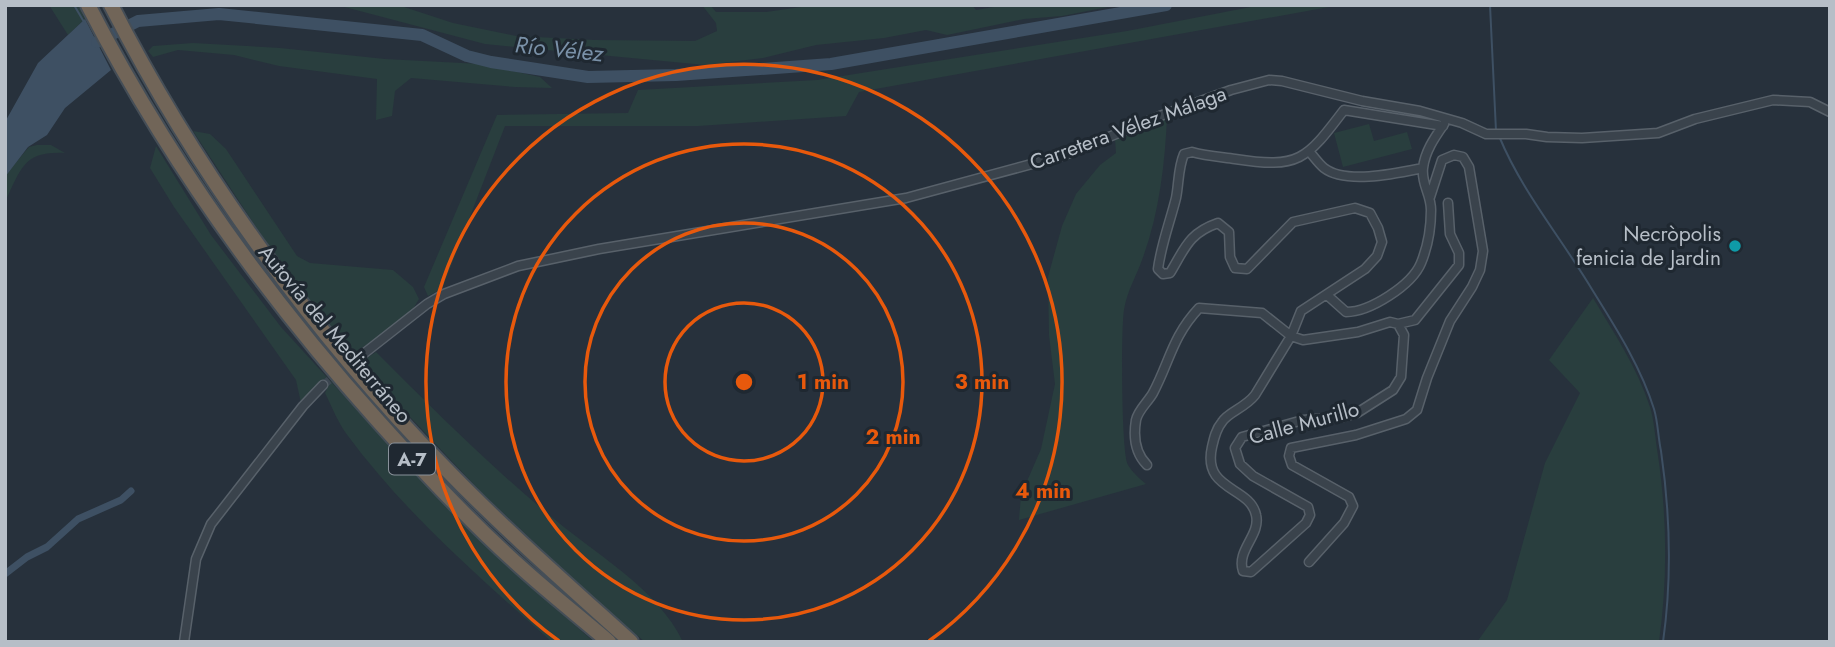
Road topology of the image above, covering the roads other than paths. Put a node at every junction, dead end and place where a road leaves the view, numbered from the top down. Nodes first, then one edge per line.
1 (88, 5) edge
2 (111, 5) edge
3 (1830, 112) edge
4 (1445, 122) junction
5 (1310, 152) junction
6 (1423, 168) junction
7 (1430, 197) junction
8 (1448, 203) dead end
9 (1326, 295) junction
10 (1398, 324) junction
11 (1291, 336) junction
12 (362, 355) tunnel mouth
13 (323, 385) tunnel mouth
14 (1147, 465) dead end
15 (1309, 562) dead end
16 (184, 642) edge
17 (610, 642) edge
18 (631, 642) edge

1 - 17 highway, Autovía del Mediterráneo / A-7
2 - 18 highway, Autovía del Mediterráneo / A-7
3 - 4 street, Carretera Vélez Málaga
4 - 5 street
4 - 6 street
4 - 12 street, Carretera Vélez Málaga
5 - 6 street
5 - 9 street
6 - 7 street
7 - 9 street
7 - 15 street
8 - 10 street
9 - 11 street
10 - 11 street
10 - 11 street, Calle Murillo
11 - 14 street
13 - 16 street

